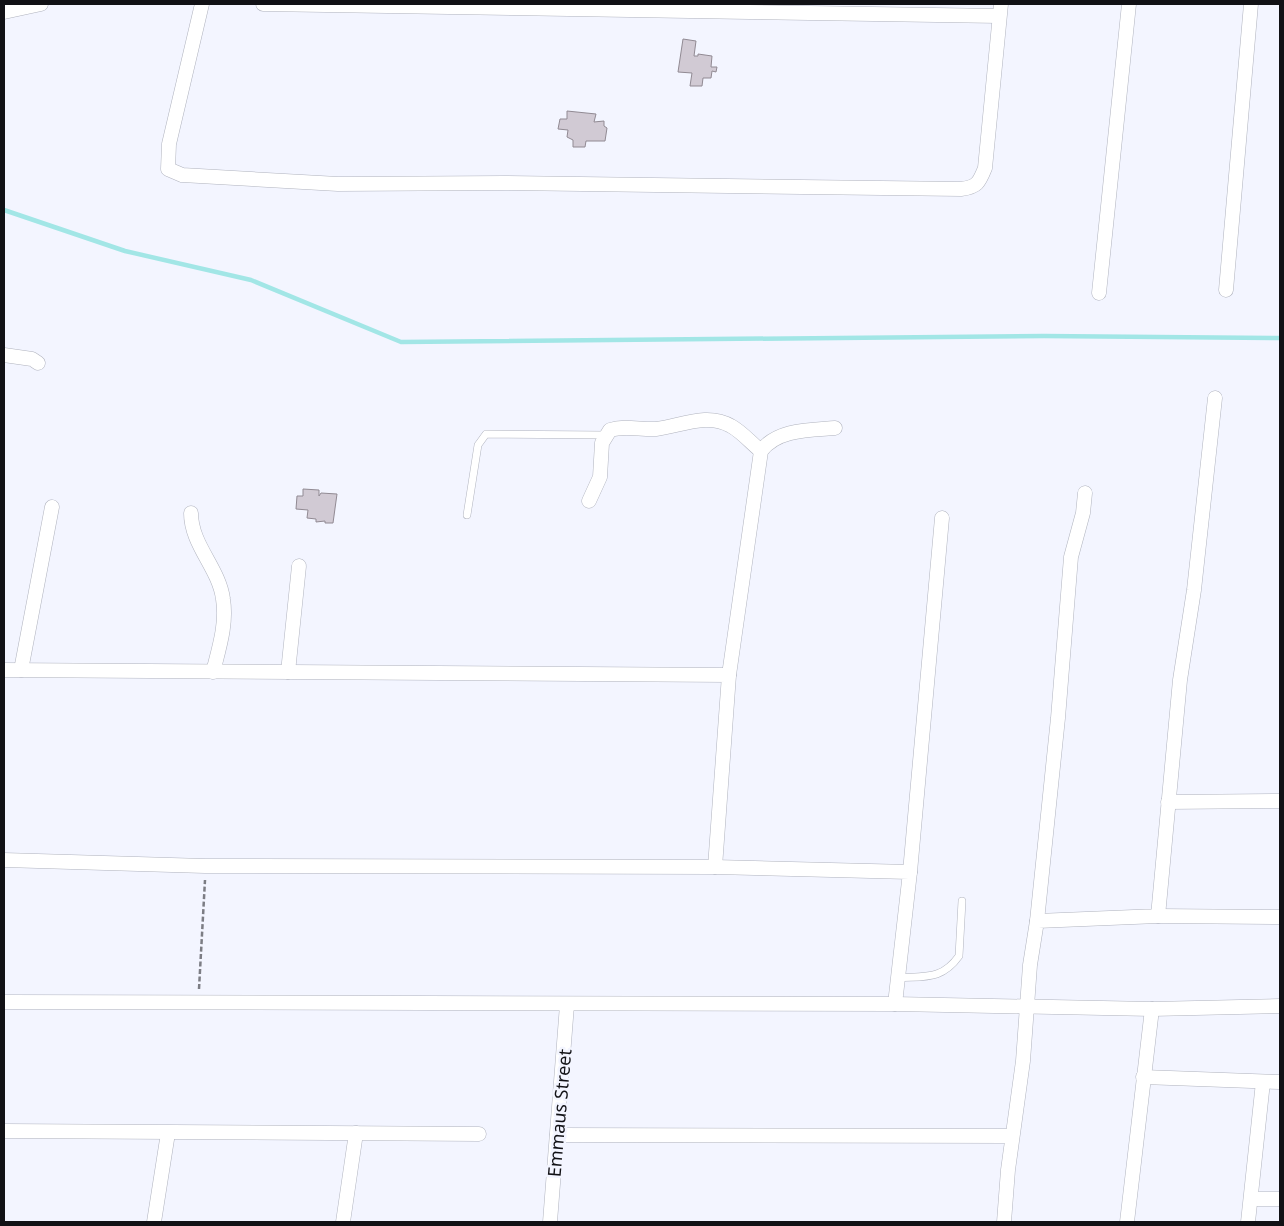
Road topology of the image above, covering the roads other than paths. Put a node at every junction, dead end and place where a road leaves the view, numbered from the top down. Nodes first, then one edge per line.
1 (41, 4) edge
2 (202, 4) edge
3 (263, 4) edge
4 (1130, 4) edge
5 (1251, 4) edge
6 (1000, 10) edge
7 (4, 12) edge
8 (1226, 290) dead end
9 (1100, 293) dead end
10 (4, 355) edge
11 (38, 363) dead end
12 (1215, 398) dead end
13 (835, 428) dead end
14 (606, 435) junction
15 (760, 451) junction
16 (1084, 493) dead end
17 (589, 501) dead end
18 (52, 508) dead end
19 (191, 513) dead end
20 (467, 515) dead end
21 (942, 518) dead end
22 (299, 566) dead end
23 (4, 670) edge
24 (21, 670) junction
25 (213, 672) junction
26 (288, 672) junction
27 (729, 676) junction
28 (1280, 801) edge
29 (1168, 802) junction
30 (4, 860) edge
31 (715, 867) junction
32 (910, 872) junction
33 (962, 901) dead end
34 (1158, 916) junction
35 (1280, 917) edge
36 (1036, 921) junction
37 (898, 978) junction
38 (4, 1002) edge
39 (895, 1004) junction
40 (567, 1005) junction
41 (1028, 1006) junction
42 (1280, 1006) edge
43 (1152, 1009) junction
44 (1143, 1077) junction
45 (1263, 1082) junction
46 (1280, 1082) edge
47 (4, 1132) edge
48 (168, 1132) junction
49 (356, 1133) junction
50 (479, 1134) dead end
51 (557, 1135) junction
52 (1012, 1136) junction
53 (1251, 1199) junction
54 (1280, 1199) edge
55 (154, 1222) edge
56 (343, 1222) edge
57 (550, 1222) edge
58 (1004, 1222) edge
59 (1127, 1222) edge
60 (1248, 1222) edge

1 - 7 street
2 - 6 street
3 - 6 street
4 - 9 street
5 - 8 street
10 - 11 street
12 - 29 street
13 - 15 street
14 - 15 street
14 - 17 street
14 - 20 lane
15 - 27 street
16 - 36 street
18 - 24 street
19 - 25 street
21 - 32 street
22 - 26 street
23 - 24 street
24 - 25 street
25 - 26 street
26 - 27 street
27 - 31 street
28 - 29 street
29 - 34 street
30 - 31 street
31 - 32 street
32 - 37 street
33 - 37 lane
34 - 35 street
34 - 36 street
36 - 41 street
37 - 39 street
38 - 40 street
39 - 40 street
39 - 41 street
40 - 51 street, Emmaus Street
41 - 43 street
41 - 52 street
42 - 43 street
43 - 44 street
44 - 45 street
44 - 59 street
45 - 46 street
45 - 53 street
47 - 48 street
48 - 49 street
48 - 55 street
49 - 50 street
49 - 56 street
51 - 52 street
51 - 57 street, Emmaus Street
52 - 58 street
53 - 54 street
53 - 60 street

